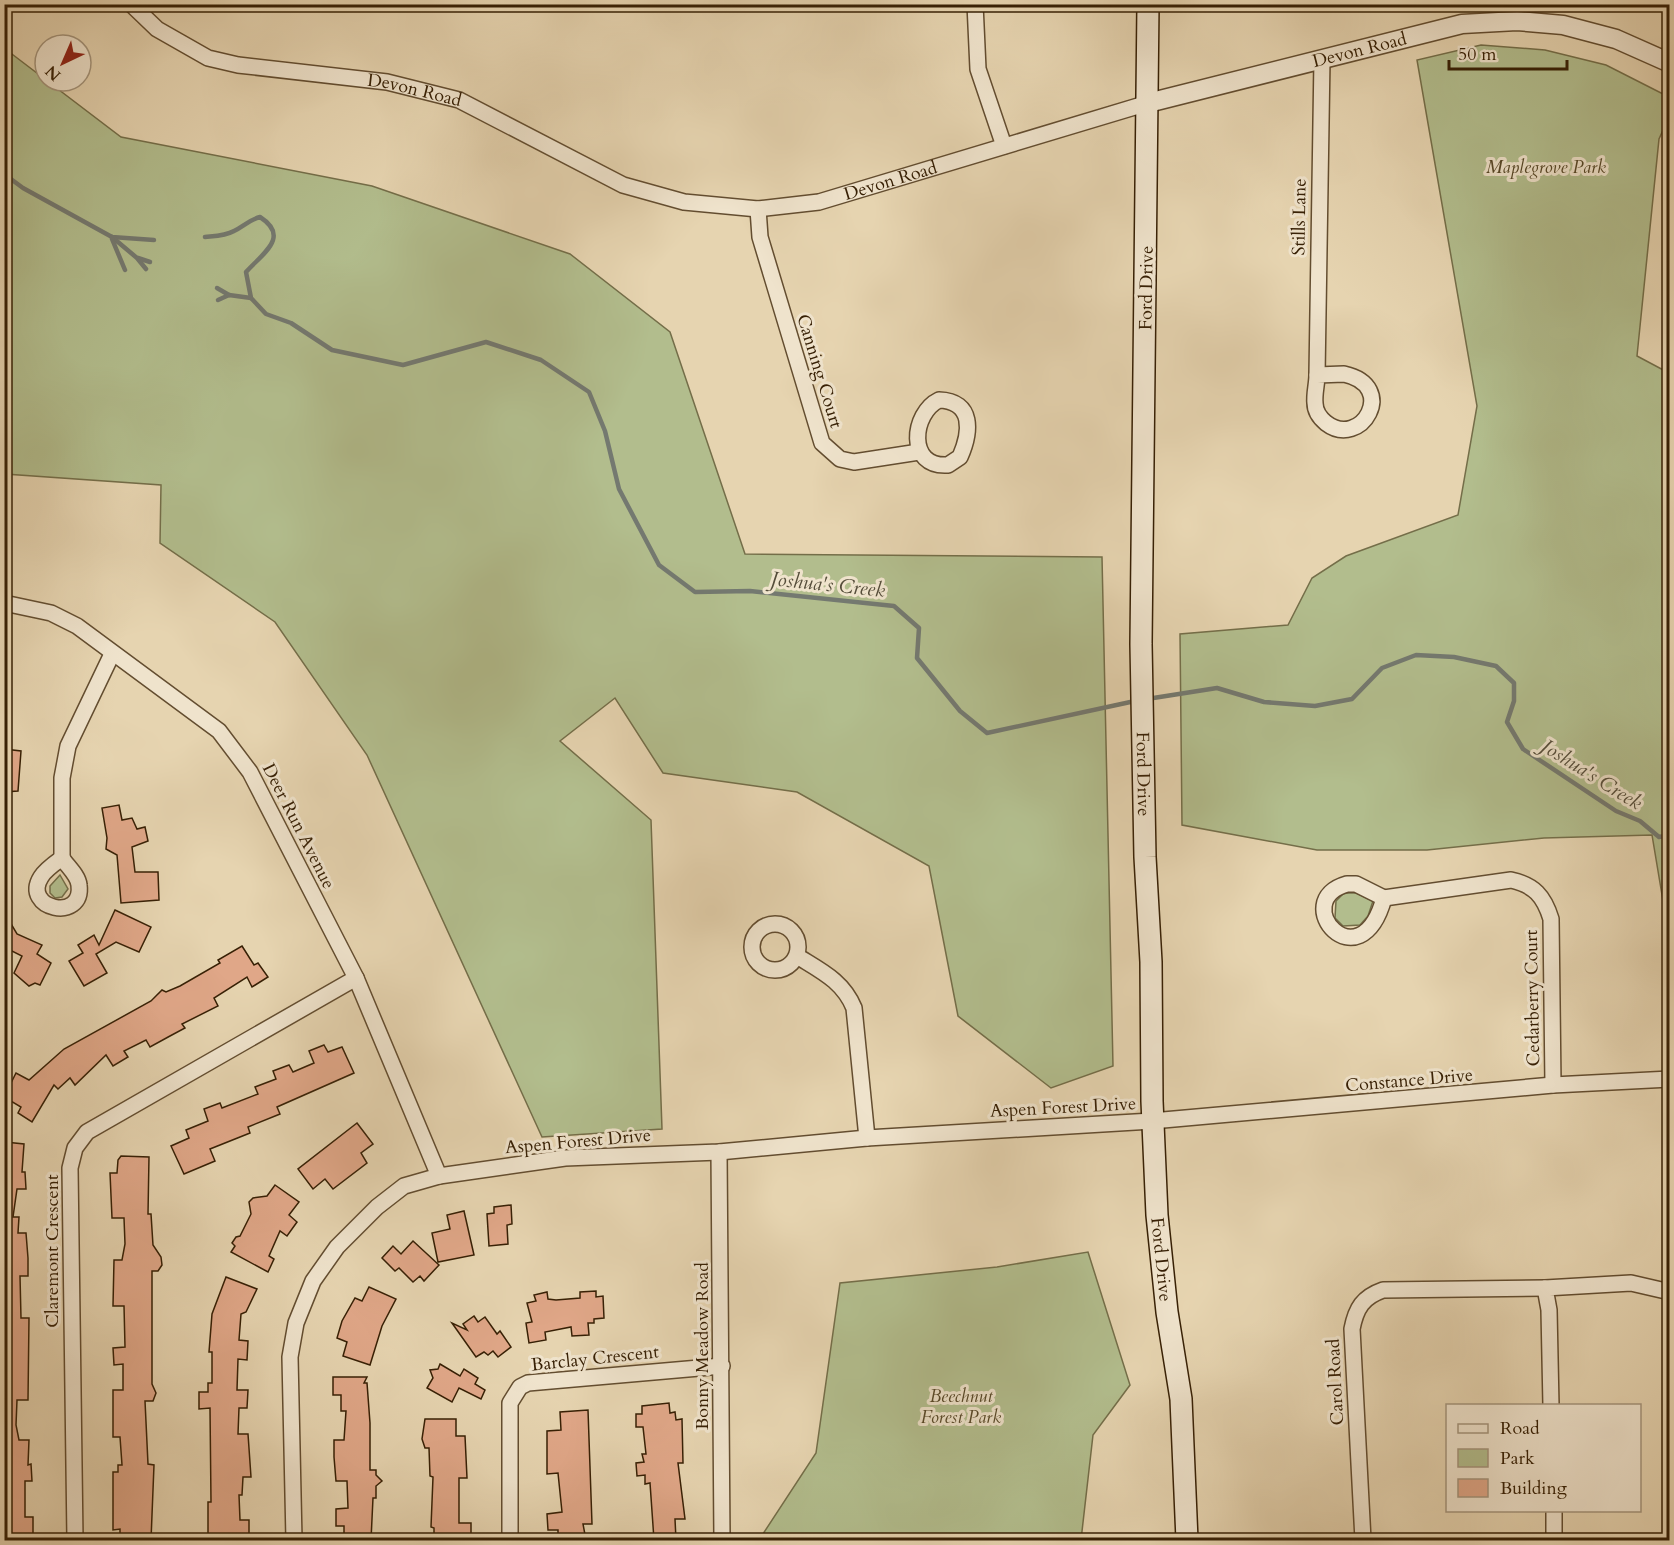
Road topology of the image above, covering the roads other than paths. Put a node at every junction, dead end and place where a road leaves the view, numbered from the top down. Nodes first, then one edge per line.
1 (131, 4) edge
2 (975, 4) edge
3 (1148, 4) edge
4 (1322, 59) junction
5 (1670, 63) edge
6 (1148, 103) junction
7 (1004, 146) junction
8 (758, 209) junction
9 (1317, 375) dead end
10 (919, 452) dead end
11 (4, 603) edge
12 (112, 654) junction
13 (62, 858) dead end
14 (1384, 898) dead end
15 (797, 956) dead end
16 (356, 978) junction
17 (1670, 1079) edge
18 (1553, 1085) junction
19 (1152, 1121) junction
20 (867, 1138) junction
21 (719, 1152) junction
22 (439, 1176) junction
23 (1545, 1288) junction
24 (1670, 1292) edge
25 (722, 1366) junction
26 (1551, 1404) edge
27 (1554, 1512) edge
28 (75, 1540) edge
29 (294, 1540) edge
30 (510, 1540) edge
31 (722, 1540) edge
32 (1187, 1540) edge
33 (1363, 1540) edge
34 (1554, 1540) edge

1 - 8 street, Devon Road
2 - 7 street
3 - 6 main road, Ford Drive
4 - 5 street, Devon Road
4 - 6 street, Devon Road
4 - 9 street, Stills Lane
6 - 7 street, Devon Road
6 - 19 main road, Ford Drive
7 - 8 street, Devon Road
8 - 10 street, Canning Court
11 - 12 street, Deer Run Avenue
12 - 13 street
12 - 16 street, Deer Run Avenue
14 - 18 street, Cedarberry Court
15 - 20 street
16 - 22 street, Deer Run Avenue
16 - 28 street, Claremont Crescent
17 - 18 street, Constance Drive
18 - 19 street, Constance Drive
19 - 20 street, Aspen Forest Drive
19 - 32 main road, Ford Drive
20 - 21 street, Aspen Forest Drive
21 - 22 street, Aspen Forest Drive
21 - 25 street, Bonny Meadow Road
22 - 29 street, Aspen Forest Drive
23 - 24 street, Carol Road
23 - 26 street
23 - 33 street, Carol Road
25 - 30 street, Barclay Crescent
25 - 31 street, Bonny Meadow Road
27 - 34 street

